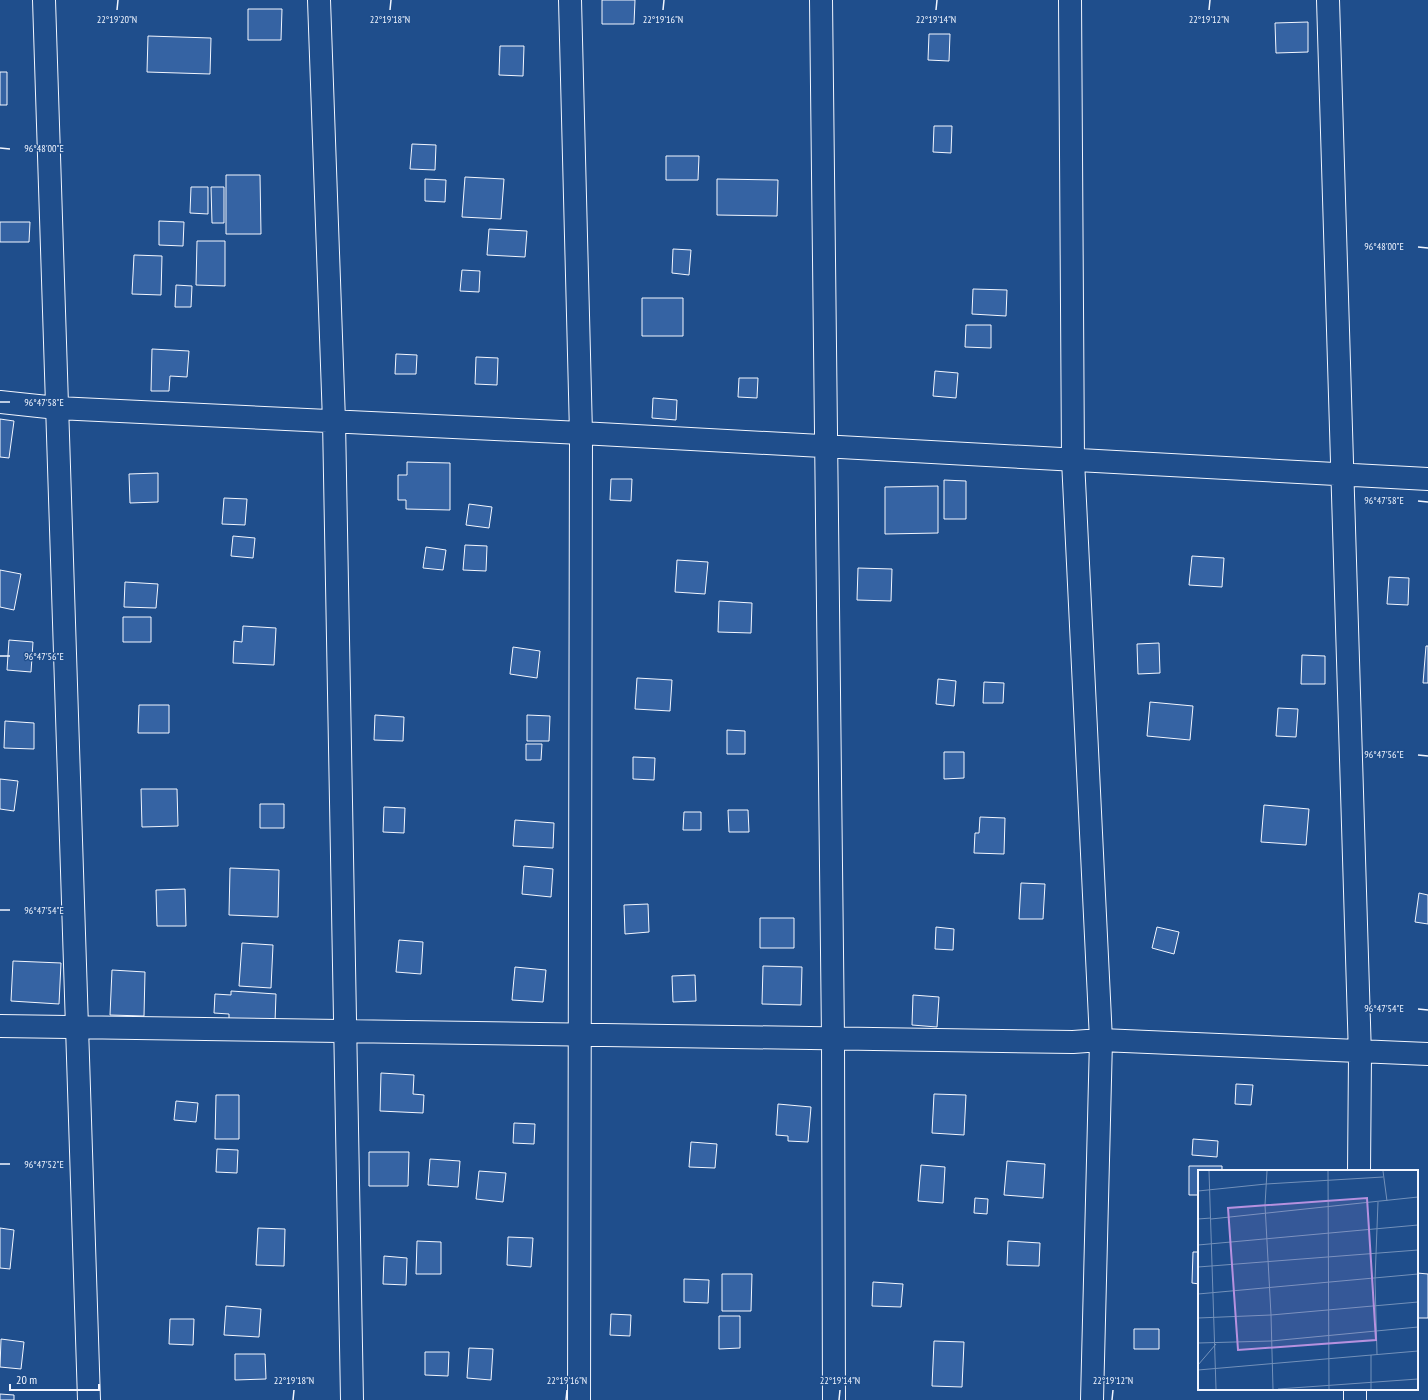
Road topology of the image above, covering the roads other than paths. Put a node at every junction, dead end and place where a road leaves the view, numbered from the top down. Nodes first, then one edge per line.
1 (44, 0) edge
2 (319, 0) edge
3 (570, 0) edge
4 (821, 0) edge
5 (1070, 0) edge
6 (1328, 0) edge
7 (0, 402) edge
8 (57, 408) junction
9 (334, 421) junction
10 (581, 434) junction
11 (827, 447) junction
12 (1073, 460) junction
13 (1342, 475) junction
14 (1428, 479) edge
15 (0, 1026) edge
16 (77, 1027) junction
17 (345, 1031) junction
18 (580, 1035) junction
19 (834, 1038) junction
20 (1101, 1040) junction
21 (1360, 1051) junction
22 (1428, 1054) edge
23 (1359, 1170) edge
24 (89, 1400) edge
25 (352, 1400) edge
26 (579, 1400) edge
27 (834, 1400) edge
28 (1092, 1400) edge

1 - 8 street
2 - 9 street
3 - 10 street
4 - 11 street
5 - 12 street
6 - 13 street
7 - 8 street
8 - 9 street
8 - 16 street
9 - 10 street
9 - 17 street
10 - 11 street
10 - 18 street
11 - 12 street
11 - 19 street
12 - 13 street
12 - 20 street
13 - 14 street
13 - 21 street
15 - 16 street
16 - 17 street
16 - 24 street
17 - 18 street
17 - 25 street
18 - 19 street
18 - 26 street
19 - 20 street
19 - 27 street
20 - 21 street
20 - 28 street
21 - 22 street
21 - 23 street

